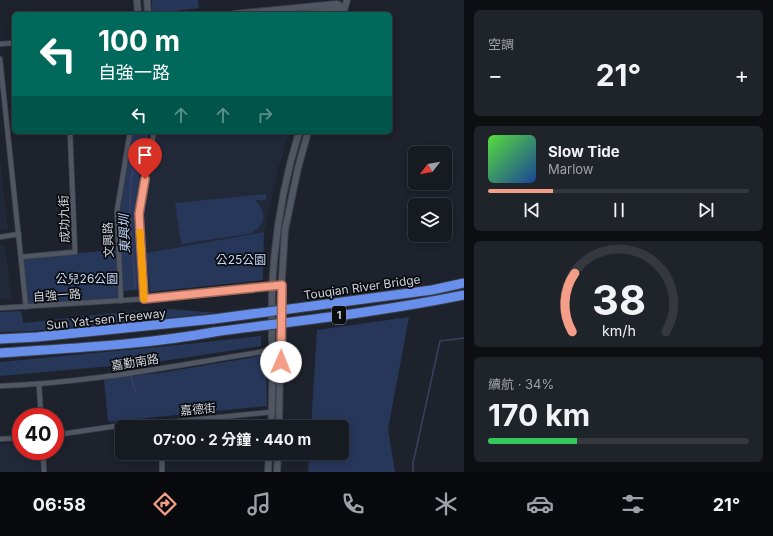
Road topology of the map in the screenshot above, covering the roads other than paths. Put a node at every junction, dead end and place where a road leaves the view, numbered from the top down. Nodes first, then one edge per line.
1 (138, 0) edge
2 (147, 0) edge
3 (347, 0) edge
4 (336, 7) edge
5 (344, 11) edge
6 (138, 12) edge
7 (148, 12) edge
8 (263, 12) edge
9 (312, 12) edge
10 (12, 42) edge
11 (0, 44) edge
12 (0, 59) edge
13 (70, 134) edge
14 (130, 134) edge
15 (154, 134) edge
16 (299, 134) edge
17 (307, 134) edge
18 (19, 234) junction
19 (0, 237) edge
20 (21, 257) junction
21 (464, 283) edge
22 (273, 285) junction
23 (282, 285) junction
24 (464, 295) edge
25 (144, 299) junction
26 (121, 301) junction
27 (26, 307) junction
28 (0, 308) edge
29 (214, 319) joint
30 (214, 332) joint
31 (0, 339) edge
32 (273, 350) junction
33 (0, 353) edge
34 (39, 384) junction
35 (0, 386) edge
36 (40, 408) edge
37 (272, 412) junction
38 (204, 420) edge
39 (271, 420) edge
40 (279, 420) edge
41 (115, 426) edge
42 (64, 433) edge
43 (12, 438) edge
44 (0, 439) edge
45 (43, 460) edge
46 (162, 460) edge
47 (269, 460) edge
48 (278, 460) edge
49 (44, 472) edge
50 (162, 472) edge
51 (268, 472) edge
52 (277, 472) edge

1 - 6 street
2 - 7 street
3 - 5 street
4 - 5 street
4 - 8 street
4 - 9 street
10 - 11 street
12 - 18 street
13 - 20 street, 成功九街
14 - 26 street, 文興路
15 - 25 street
16 - 22 street
17 - 23 street
18 - 19 street
18 - 20 street
20 - 27 street
21 - 29 highway, Touqian River Bridge / 1, bridge
22 - 23 street, 自強一路
22 - 25 street, 自強一路
22 - 32 street
23 - 40 street
24 - 30 highway, Touqian River Bridge / 1, bridge
25 - 26 street, 自強一路
26 - 27 street, 自強一路
27 - 28 street, 自強一路
29 - 31 highway, Sun Yat-sen Freeway / 1
30 - 33 highway, Sun Yat-sen Freeway / 1
32 - 34 street, 嘉勤南路
32 - 37 street
34 - 35 street, 嘉勤南路
34 - 36 street
37 - 38 street, 嘉德街
37 - 39 street
41 - 42 street, 嘉德街
43 - 44 street
45 - 49 street
46 - 50 street
47 - 51 street
48 - 52 street

